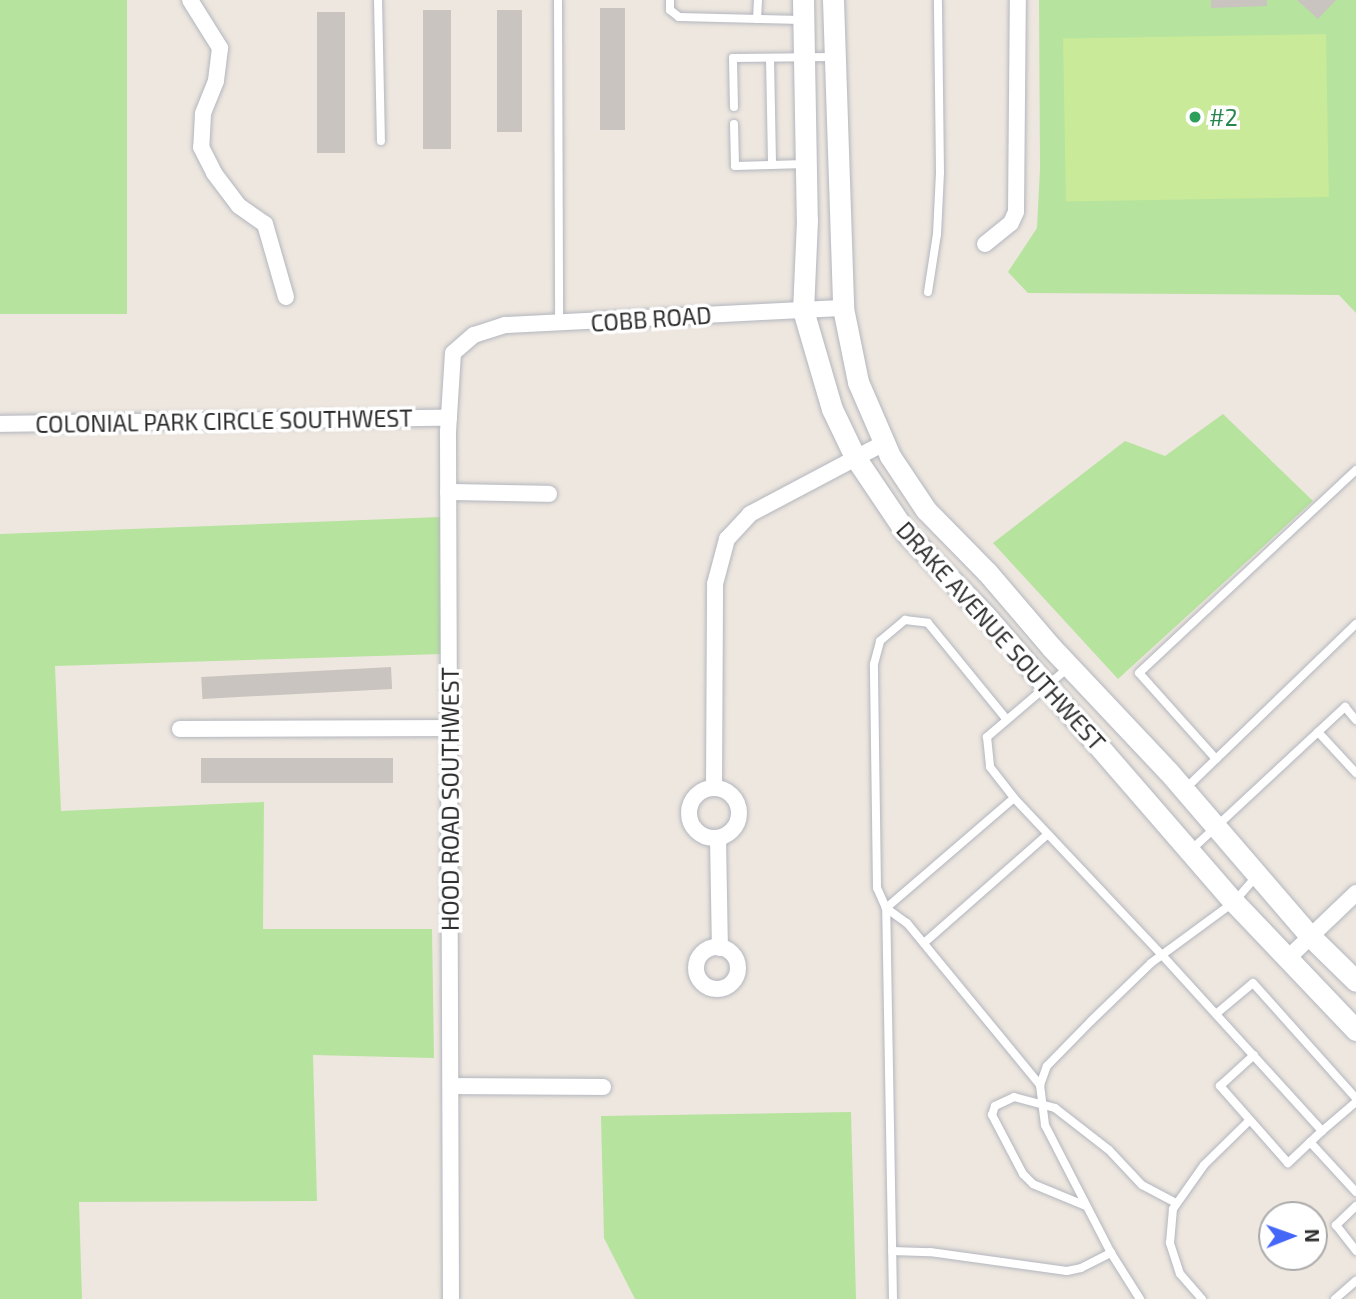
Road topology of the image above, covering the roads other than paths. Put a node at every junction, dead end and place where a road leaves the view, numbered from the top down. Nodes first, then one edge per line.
1 (190, 0) edge
2 (378, 0) edge
3 (558, 0) edge
4 (670, 0) edge
5 (758, 0) edge
6 (834, 0) edge
7 (938, 0) edge
8 (1018, 0) edge
9 (803, 10) edge
10 (757, 19) junction
11 (804, 57) junction
12 (834, 57) junction
13 (770, 58) junction
14 (734, 107) dead end
15 (734, 124) dead end
16 (381, 141) dead end
17 (806, 164) junction
18 (772, 165) junction
19 (985, 244) dead end
20 (928, 292) dead end
21 (286, 297) dead end
22 (843, 308) junction
23 (803, 310) junction
24 (559, 325) junction
25 (499, 327) joint
26 (449, 418) junction
27 (0, 424) edge
28 (884, 443) junction
29 (855, 457) junction
30 (1356, 470) edge
31 (449, 492) junction
32 (549, 494) dead end
33 (1356, 624) edge
34 (1069, 667) junction
35 (1047, 686) junction
36 (1007, 720) junction
37 (1356, 720) edge
38 (450, 728) junction
39 (180, 729) dead end
40 (1318, 732) junction
41 (1216, 759) junction
42 (1356, 773) edge
43 (714, 788) junction
44 (1184, 790) junction
45 (1014, 798) junction
46 (1217, 828) junction
47 (1048, 834) junction
48 (718, 838) junction
49 (1190, 851) junction
50 (1258, 874) junction
51 (1356, 893) edge
52 (1234, 902) junction
53 (886, 908) junction
54 (1310, 936) junction
55 (924, 943) junction
56 (720, 948) dead end
57 (1162, 955) junction
58 (1288, 958) junction
59 (1356, 981) edge
60 (1216, 1014) junction
61 (1356, 1030) edge
62 (1254, 1055) junction
63 (1040, 1085) junction
64 (452, 1086) junction
65 (603, 1087) dead end
66 (1356, 1100) edge
67 (1040, 1104) junction
68 (1250, 1120) junction
69 (1322, 1131) junction
70 (1310, 1142) junction
71 (1356, 1192) edge
72 (1176, 1203) junction
73 (1087, 1206) junction
74 (1356, 1206) edge
75 (892, 1251) junction
76 (1356, 1251) edge
77 (1111, 1253) junction
78 (1356, 1281) edge
79 (451, 1299) edge
80 (893, 1299) edge
81 (1140, 1299) edge
82 (1202, 1299) edge
83 (1335, 1299) edge

1 - 21 street
2 - 16 lane
3 - 24 lane
4 - 10 lane
5 - 10 lane
6 - 12 street, DRAKE AVENUE SOUTHWEST
7 - 20 lane
8 - 19 street
9 - 10 lane
9 - 11 street, DRAKE AVENUE SOUTHWEST
11 - 12 lane
11 - 13 lane
11 - 17 street, DRAKE AVENUE SOUTHWEST
12 - 22 street, DRAKE AVENUE SOUTHWEST
13 - 14 lane
13 - 18 lane
15 - 18 lane
17 - 18 lane
17 - 23 street, DRAKE AVENUE SOUTHWEST
22 - 23 street, COBB ROAD
22 - 28 street, DRAKE AVENUE SOUTHWEST
23 - 24 street, COBB ROAD
23 - 29 street, DRAKE AVENUE SOUTHWEST
24 - 25 street, COBB ROAD
25 - 26 street, HOOD ROAD SOUTHWEST
26 - 27 street, COLONIAL PARK CIRCLE SOUTHWEST
26 - 31 street, HOOD ROAD SOUTHWEST
28 - 29 street
28 - 34 street, DRAKE AVENUE SOUTHWEST
29 - 35 street, DRAKE AVENUE SOUTHWEST
29 - 43 street
30 - 41 lane
31 - 32 street
31 - 38 street, HOOD ROAD SOUTHWEST
33 - 41 lane
34 - 35 lane
34 - 44 street, DRAKE AVENUE SOUTHWEST
35 - 36 lane
35 - 49 street, DRAKE AVENUE SOUTHWEST
36 - 45 lane
36 - 53 lane
37 - 40 lane
38 - 39 street
38 - 64 street, HOOD ROAD SOUTHWEST
40 - 42 lane
40 - 46 lane
41 - 44 lane
43 - 48 street
43 - 48 street
44 - 46 street, DRAKE AVENUE SOUTHWEST
45 - 47 lane
45 - 53 lane
46 - 49 lane
46 - 50 street, DRAKE AVENUE SOUTHWEST
47 - 55 lane
47 - 57 lane
48 - 56 street
49 - 52 street, DRAKE AVENUE SOUTHWEST
50 - 52 lane
50 - 54 street, DRAKE AVENUE SOUTHWEST
51 - 54 street
52 - 57 lane
52 - 58 street, DRAKE AVENUE SOUTHWEST
53 - 55 lane
53 - 75 lane
54 - 58 street
54 - 59 street, DRAKE AVENUE SOUTHWEST
55 - 63 lane
57 - 60 lane
57 - 63 lane
58 - 61 street, DRAKE AVENUE SOUTHWEST
60 - 62 lane
60 - 66 lane
62 - 68 lane
62 - 69 lane
63 - 67 lane
64 - 65 street
64 - 79 street, HOOD ROAD SOUTHWEST
66 - 69 lane
67 - 72 lane
67 - 73 lane
67 - 73 lane
68 - 70 lane
68 - 72 lane
69 - 70 lane
70 - 71 lane
72 - 82 lane
73 - 77 lane
74 - 76 lane
75 - 77 lane
75 - 80 lane
77 - 81 lane
78 - 83 lane

